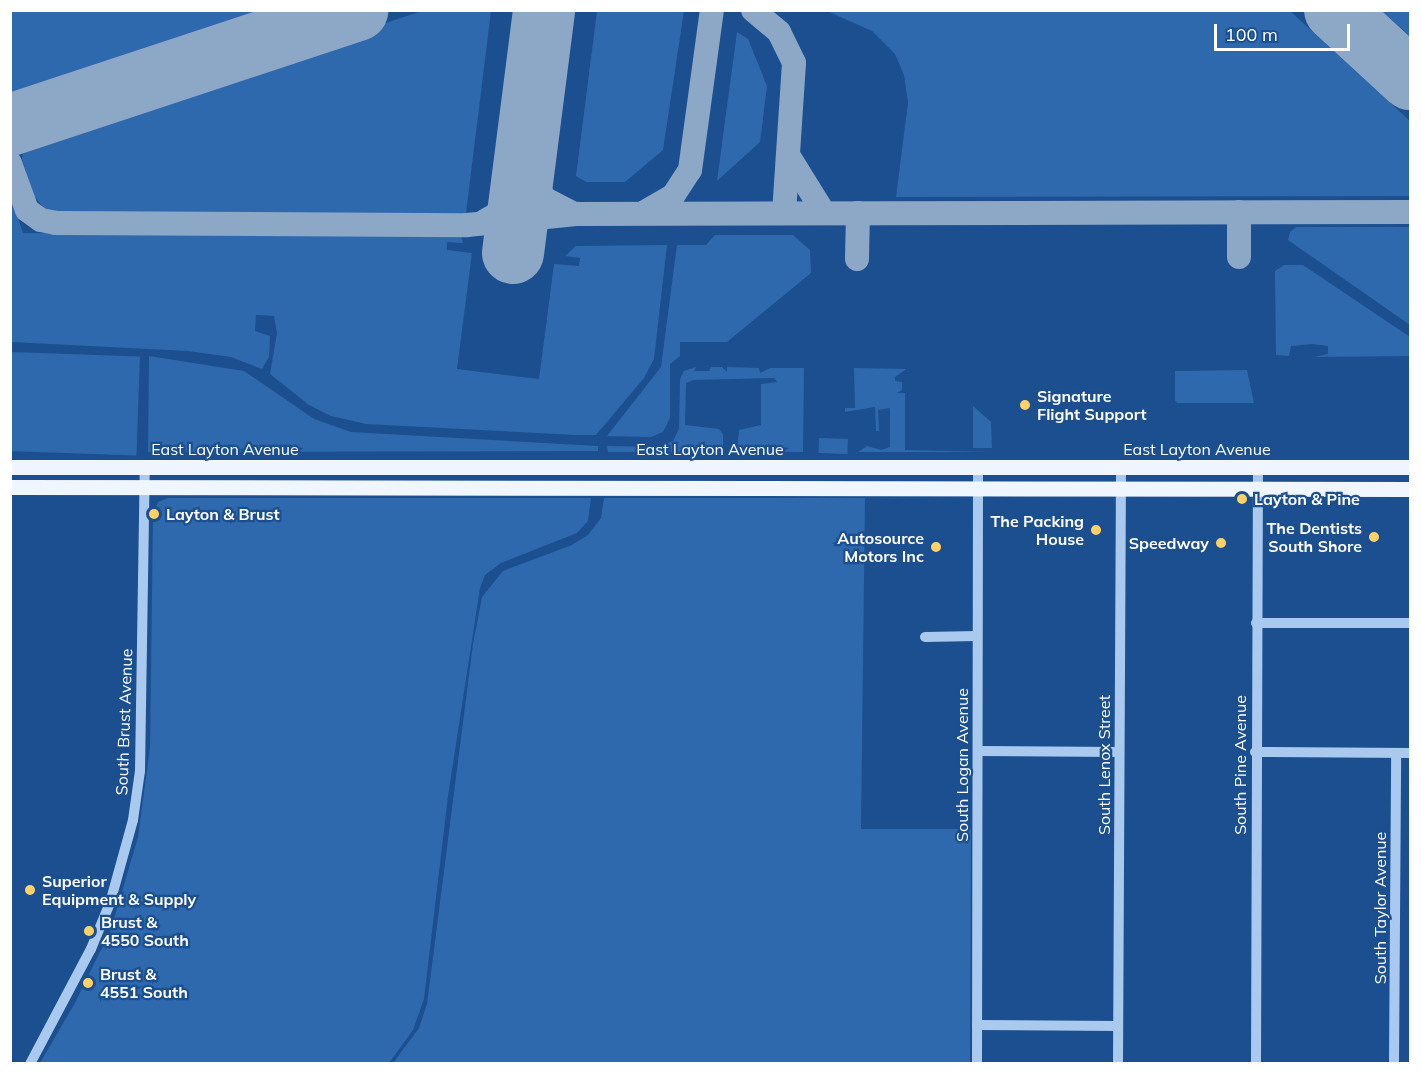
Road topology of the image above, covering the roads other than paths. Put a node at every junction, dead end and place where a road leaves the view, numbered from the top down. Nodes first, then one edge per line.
1 (1121, 466) junction
2 (10, 467) edge
3 (145, 467) junction
4 (978, 467) junction
5 (1258, 467) junction
6 (1410, 467) edge
7 (10, 486) edge
8 (144, 487) junction
9 (1121, 489) junction
10 (1257, 489) junction
11 (1410, 489) edge
12 (978, 490) junction
13 (1256, 623) junction
14 (1410, 623) edge
15 (977, 636) junction
16 (925, 637) dead end
17 (978, 751) junction
18 (1119, 752) junction
19 (1255, 752) junction
20 (1396, 753) junction
21 (1410, 753) edge
22 (977, 1025) junction
23 (1118, 1026) junction
24 (30, 1064) edge
25 (976, 1064) edge
26 (1118, 1064) edge
27 (1256, 1064) edge
28 (1395, 1064) edge

1 - 4 main road, East Layton Avenue
1 - 5 main road, East Layton Avenue
1 - 9 street, South Lenox Street
2 - 3 main road, East Layton Avenue
3 - 4 main road, East Layton Avenue
3 - 8 street, South Brust Avenue
4 - 12 street, South Logan Avenue
5 - 6 main road, East Layton Avenue
5 - 10 street, South Pine Avenue
7 - 8 main road
8 - 12 main road
8 - 24 street, South Brust Avenue
9 - 10 main road
9 - 12 main road
9 - 18 street, South Lenox Street
10 - 11 main road
10 - 13 street, South Pine Avenue
12 - 15 street, South Logan Avenue
13 - 14 street
13 - 19 street, South Pine Avenue
15 - 16 street
15 - 17 street, South Logan Avenue
17 - 18 street
17 - 22 street, South Logan Avenue
18 - 23 street, South Lenox Street
19 - 20 street
19 - 27 street, South Pine Avenue
20 - 21 street
20 - 28 street, South Taylor Avenue
22 - 23 street
22 - 25 street, South Logan Avenue
23 - 26 street, South Lenox Street

